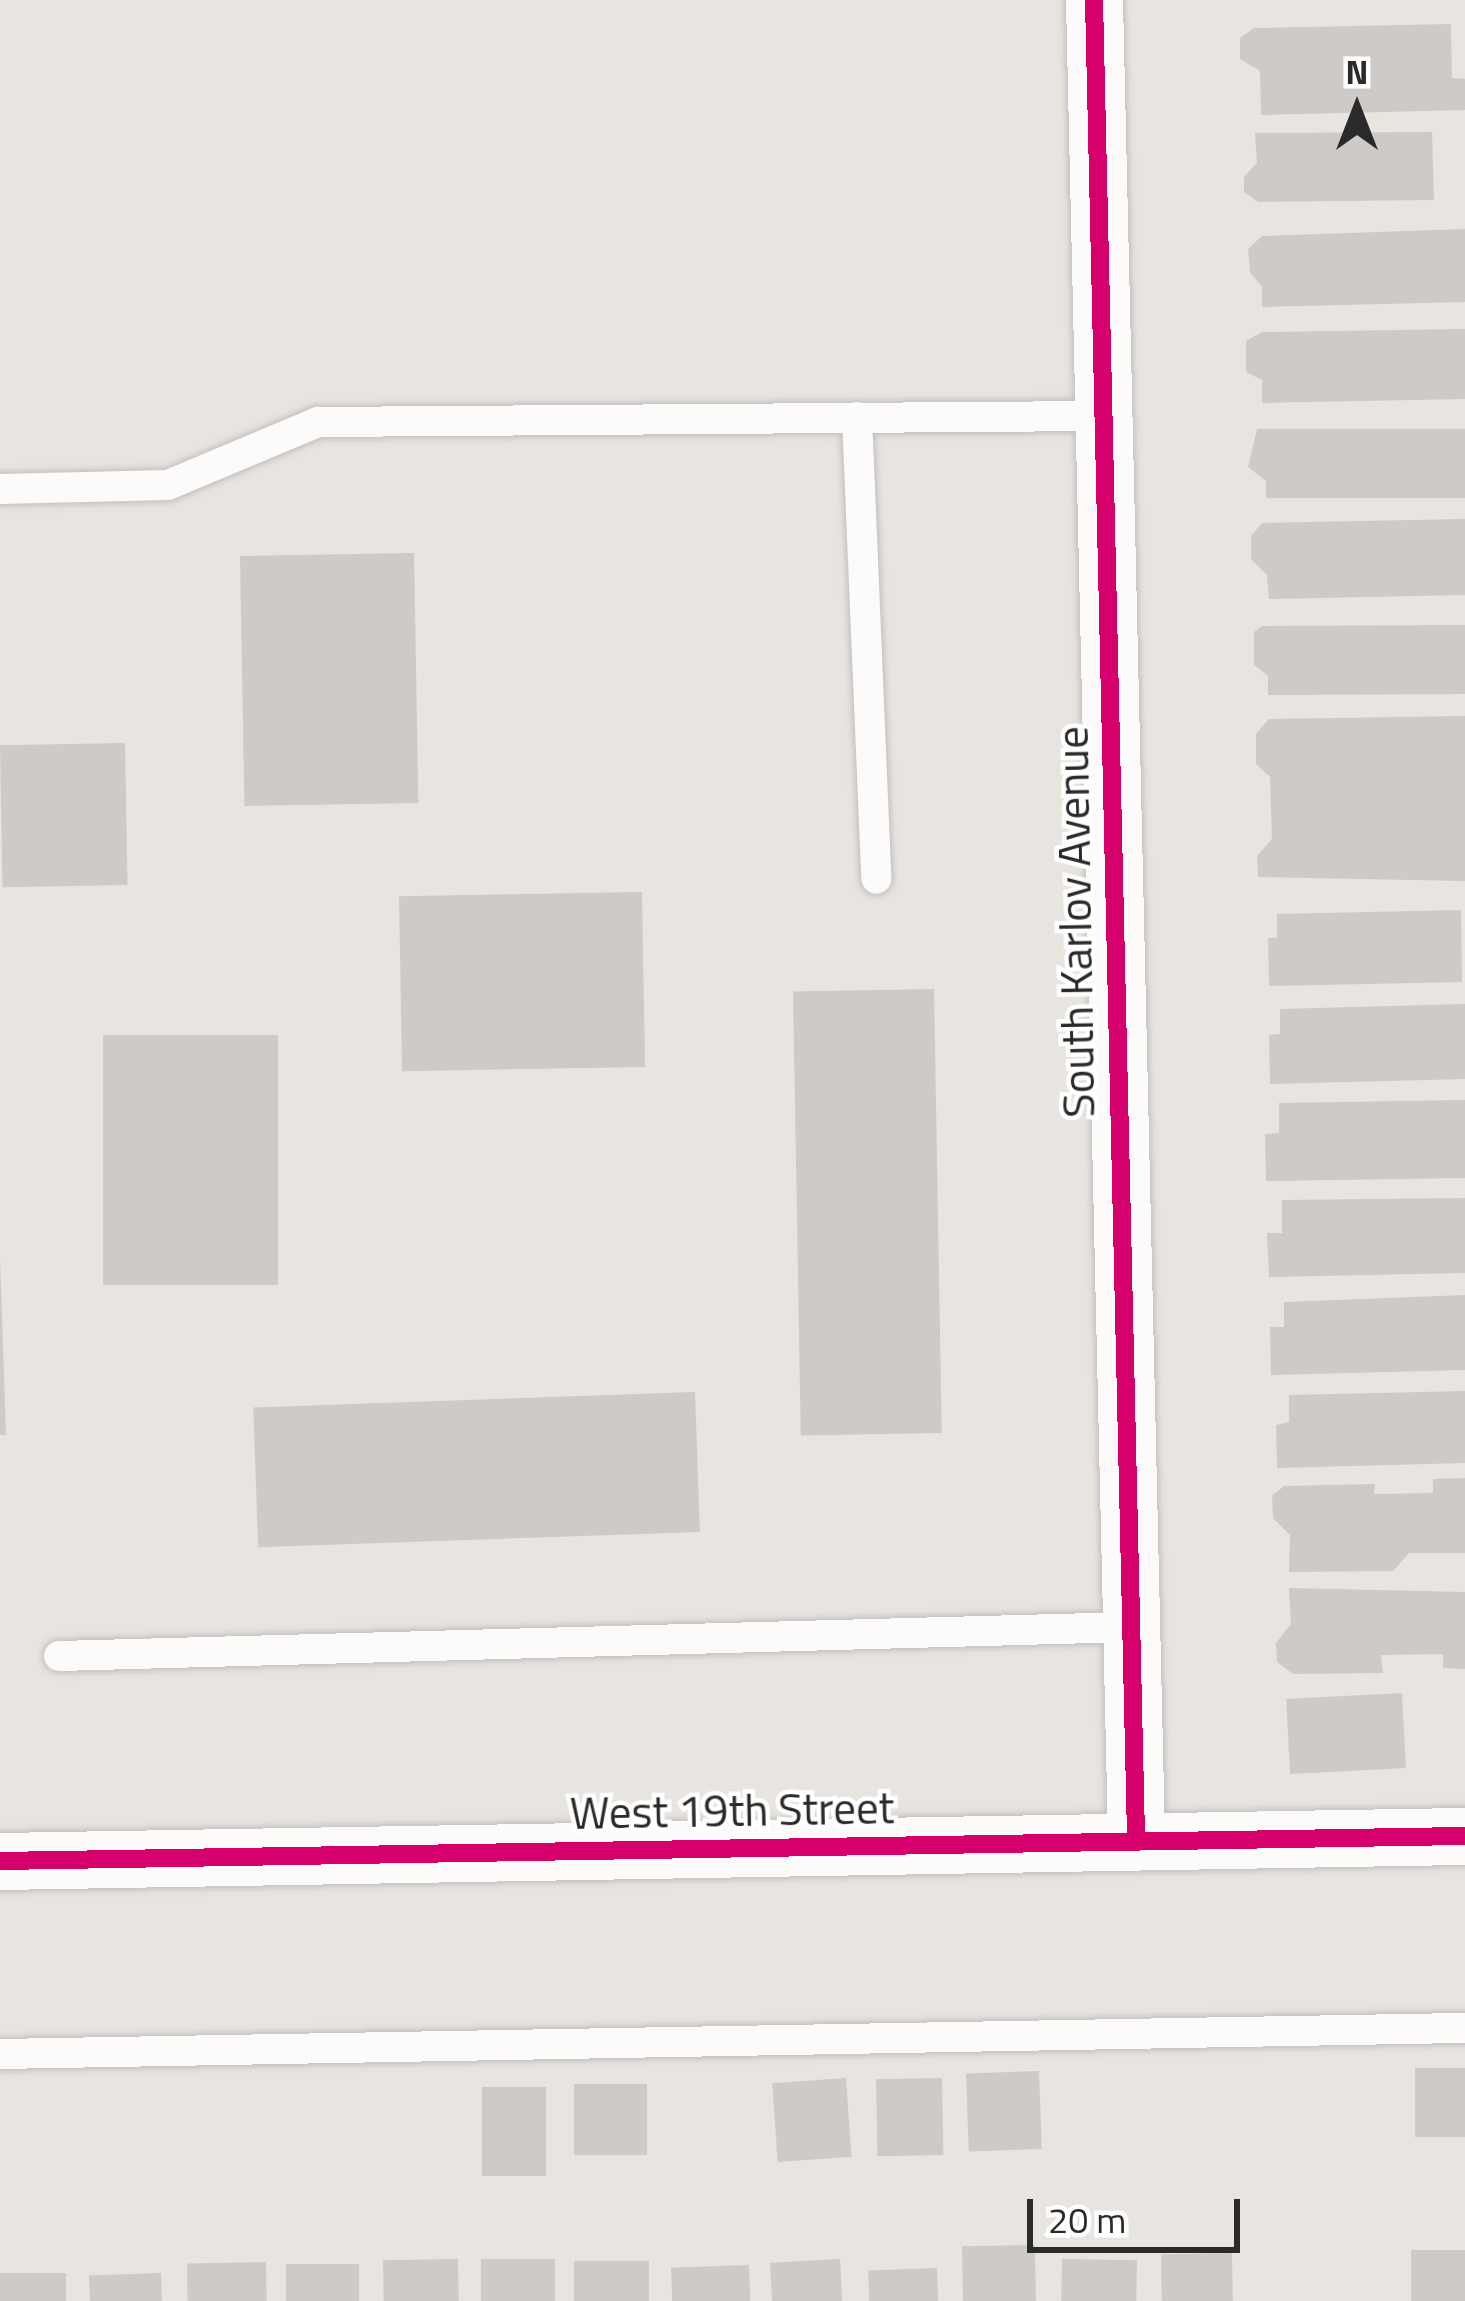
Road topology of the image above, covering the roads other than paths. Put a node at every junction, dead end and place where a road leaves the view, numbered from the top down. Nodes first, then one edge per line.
1 (1094, 0) edge
2 (1102, 416) junction
3 (857, 417) junction
4 (0, 489) edge
5 (875, 879) dead end
6 (1131, 1627) junction
7 (59, 1656) dead end
8 (1465, 1836) edge
9 (1136, 1842) junction
10 (0, 1861) edge
11 (1465, 2028) edge
12 (0, 2054) edge

1 - 2 street, South Karlov Avenue
2 - 3 lane
2 - 6 street, South Karlov Avenue
3 - 4 lane
3 - 5 lane
6 - 7 lane
6 - 9 street, South Karlov Avenue
8 - 9 street, West 19th Street
9 - 10 street, West 19th Street
11 - 12 lane

